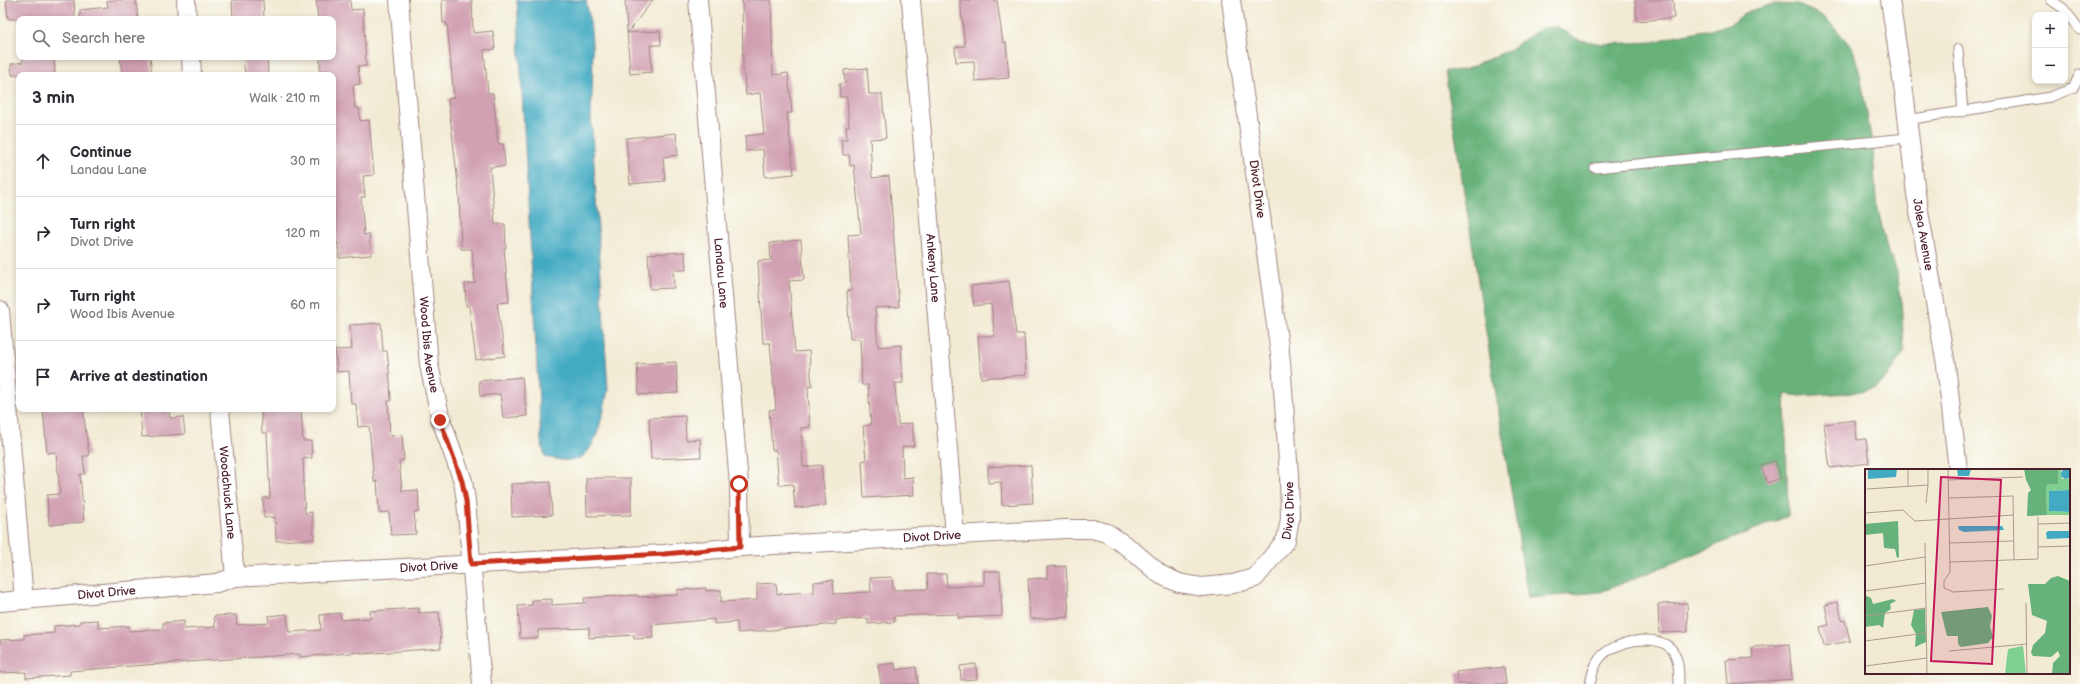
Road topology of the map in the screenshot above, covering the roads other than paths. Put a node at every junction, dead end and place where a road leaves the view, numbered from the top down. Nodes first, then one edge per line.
1 (186, 0) edge
2 (399, 0) edge
3 (698, 0) edge
4 (911, 0) edge
5 (1231, 0) edge
6 (1890, 0) edge
7 (2051, 0) edge
8 (188, 16) edge
9 (2080, 30) edge
10 (1958, 49) dead end
11 (191, 60) edge
12 (192, 72) edge
13 (2080, 74) edge
14 (1963, 112) junction
15 (1907, 129) junction
16 (1595, 168) dead end
17 (0, 310) edge
18 (220, 412) edge
19 (1958, 469) edge
20 (955, 535) junction
21 (740, 547) junction
22 (471, 564) junction
23 (235, 576) junction
24 (24, 600) junction
25 (0, 602) edge
26 (482, 684) edge
27 (1590, 684) edge
28 (1679, 684) edge

1 - 8 street
2 - 22 street, Wood Ibis Avenue
3 - 21 street, Landau Lane
4 - 20 street, Ankeny Lane
5 - 20 street, Divot Drive
6 - 15 street, Jolea Avenue
7 - 9 lane
10 - 14 lane
11 - 12 street
13 - 14 lane
14 - 15 lane
15 - 16 lane
15 - 19 street, Jolea Avenue
17 - 24 street
18 - 23 street, Woodchuck Lane
20 - 21 street, Divot Drive
21 - 22 street, Divot Drive
22 - 23 street, Divot Drive
22 - 26 street, Wood Ibis Avenue
23 - 24 street, Divot Drive
24 - 25 street, Divot Drive
27 - 28 lane

